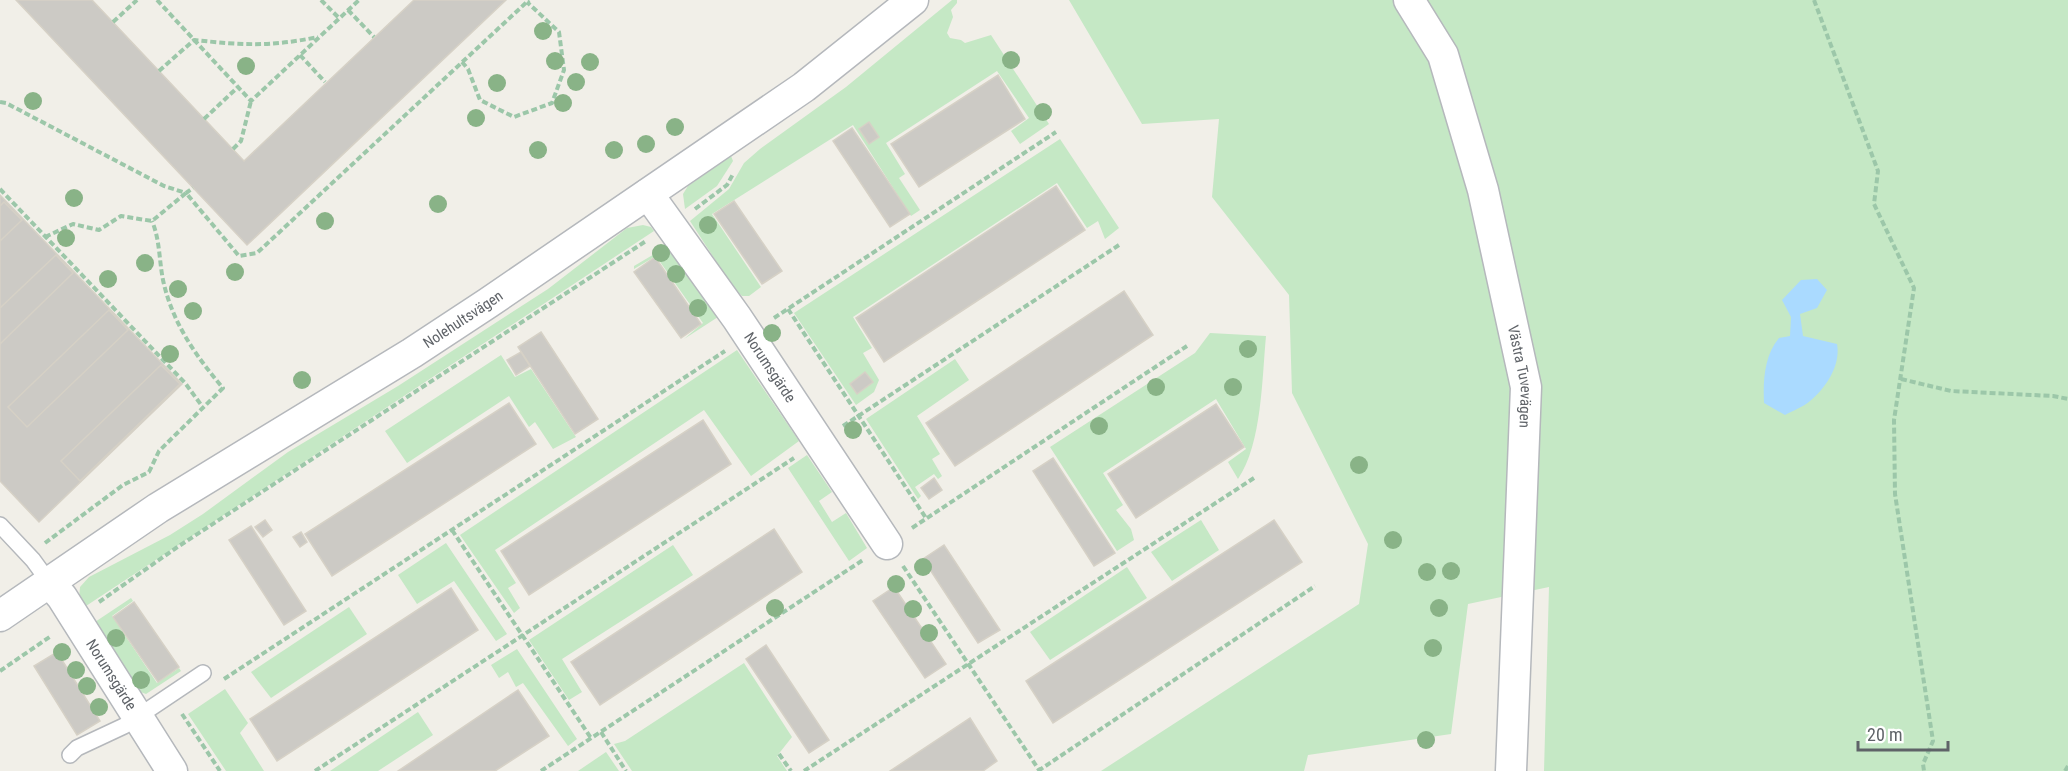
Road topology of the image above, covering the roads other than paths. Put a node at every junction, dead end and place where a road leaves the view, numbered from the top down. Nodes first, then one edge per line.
1 (913, 0) edge
2 (1409, 0) edge
3 (648, 194) junction
4 (0, 525) edge
5 (887, 544) road end
6 (49, 582) junction
7 (0, 616) edge
8 (203, 673) dead end
9 (141, 724) junction
10 (70, 755) dead end
11 (172, 771) edge
12 (1511, 771) edge

1 - 3 street, Nolehultsvägen
2 - 12 street, Västra Tuvevägen
3 - 5 street, Norumsgärde
3 - 6 street, Nolehultsvägen
4 - 6 lane
6 - 7 street, Nolehultsvägen
6 - 9 street, Norumsgärde
8 - 9 lane
9 - 10 lane
9 - 11 street, Norumsgärde

